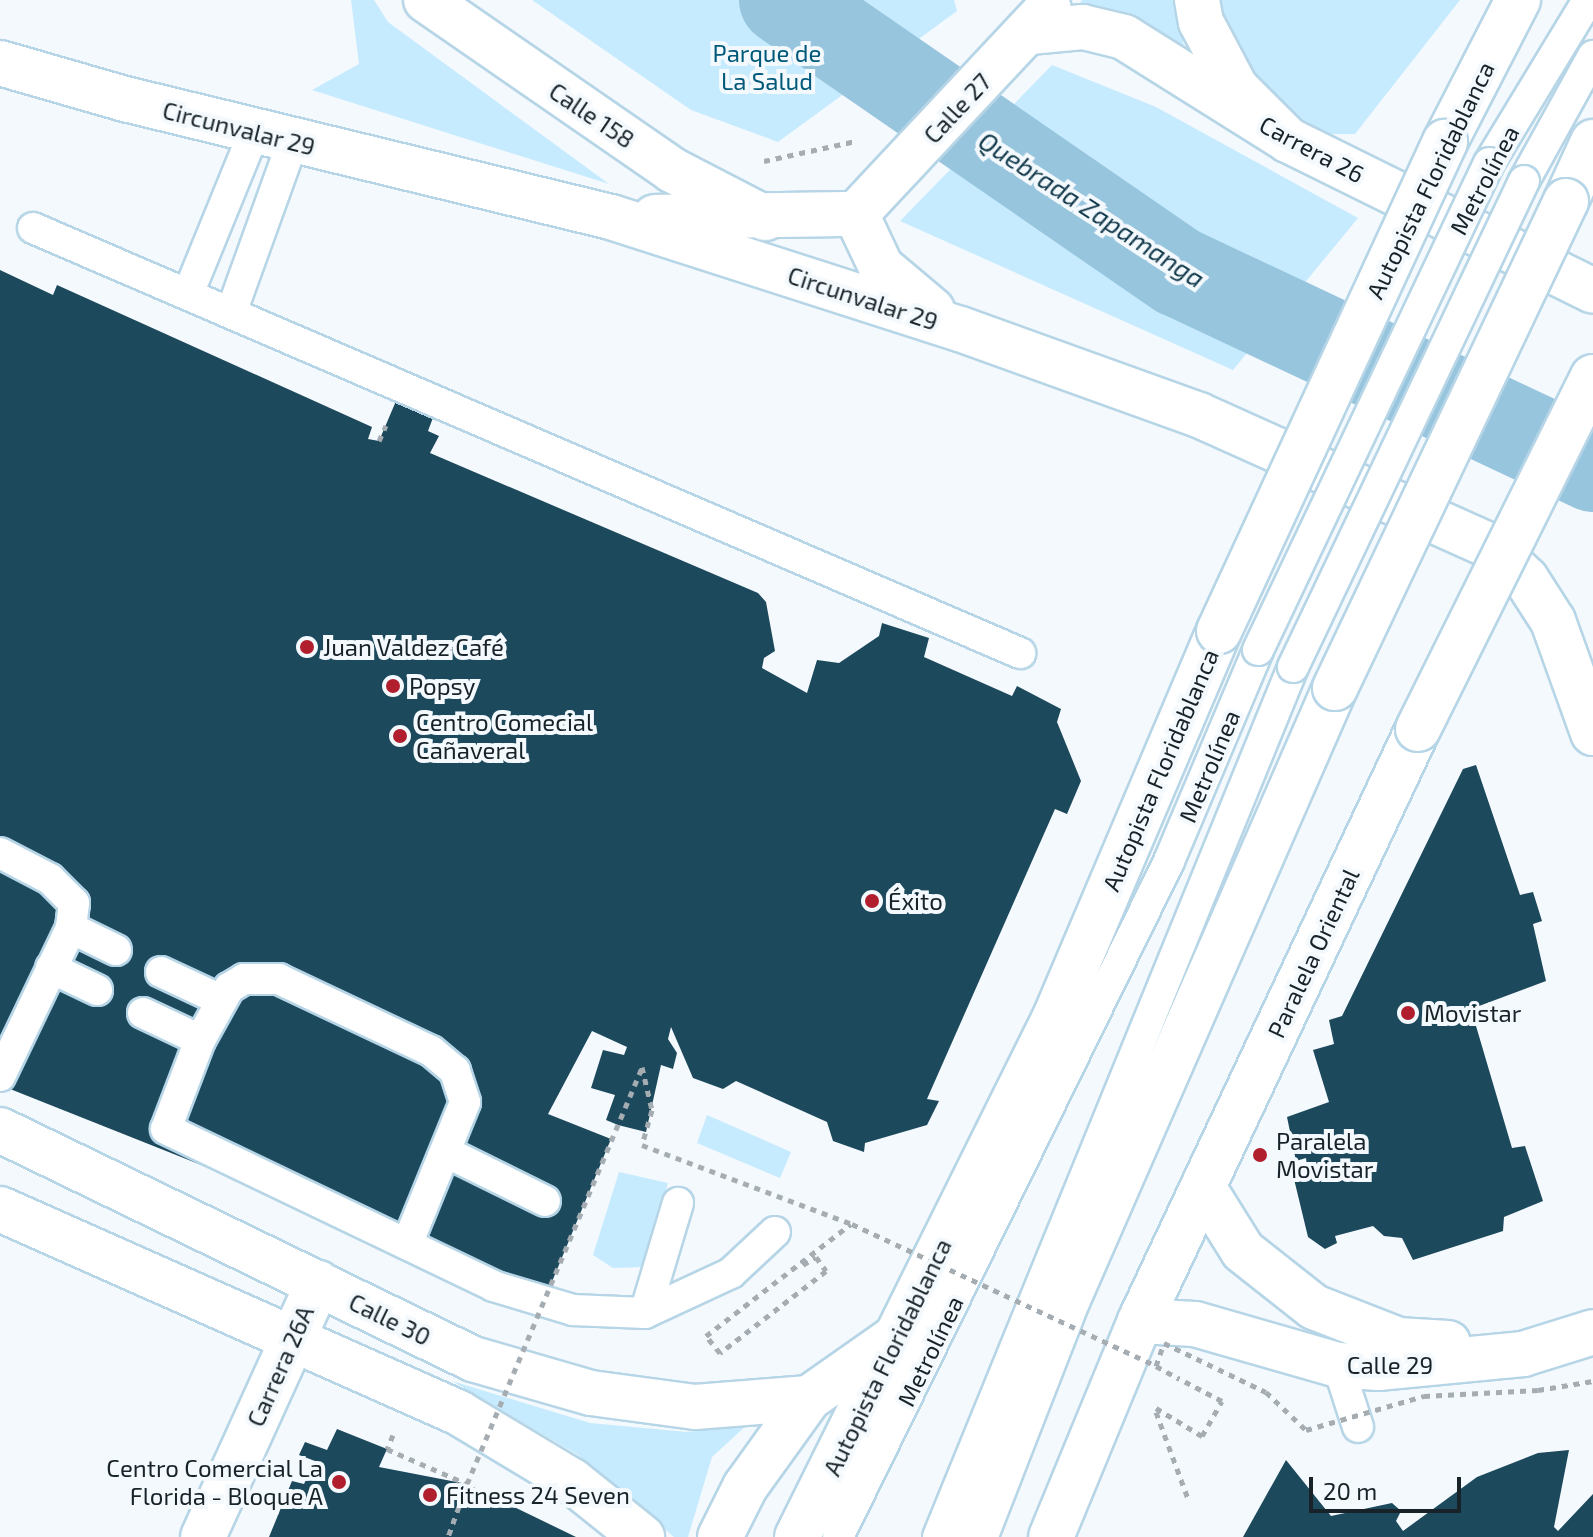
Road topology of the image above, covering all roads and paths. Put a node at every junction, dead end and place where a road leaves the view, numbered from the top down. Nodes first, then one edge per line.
1 (426, 0) edge
2 (1197, 0) edge
3 (1518, 0) edge
4 (1588, 0) edge
5 (1034, 25) edge
6 (1593, 56) edge
7 (1, 63) edge
8 (274, 136) junction
9 (1288, 140) junction
10 (1593, 142) edge
11 (856, 214) junction
12 (611, 217) junction
13 (765, 218) junction
14 (33, 228) dead end
15 (1593, 291) edge
16 (188, 294) junction
17 (231, 313) junction
18 (960, 329) junction
19 (1593, 377) edge
20 (1020, 653) dead end
21 (1593, 733) edge
22 (0, 853) edge
23 (71, 928) junction
24 (116, 950) dead end
25 (51, 968) junction
26 (161, 972) dead end
27 (97, 990) dead end
28 (219, 999) junction
29 (143, 1013) dead end
30 (200, 1040) junction
31 (0, 1076) edge
32 (0, 1130) edge
33 (448, 1153) junction
34 (1203, 1187) junction
35 (545, 1201) dead end
36 (678, 1203) dead end
37 (0, 1209) edge
38 (852, 1224) junction
39 (775, 1232) dead end
40 (408, 1242) junction
41 (826, 1271) dead end
42 (318, 1283) junction
43 (544, 1301) junction
44 (645, 1313) junction
45 (1593, 1314) edge
46 (1140, 1321) junction
47 (1593, 1332) edge
48 (900, 1334) junction
49 (293, 1337) junction
50 (1338, 1365) junction
51 (1156, 1366) junction
52 (1593, 1381) edge
53 (809, 1398) junction
54 (1155, 1408) dead end
55 (1358, 1427) dead end
56 (387, 1449) dead end
57 (467, 1484) junction
58 (203, 1537) edge
59 (448, 1537) edge
60 (642, 1537) edge
61 (720, 1537) edge
62 (797, 1537) edge
63 (838, 1537) edge
64 (938, 1537) edge
65 (975, 1537) edge
66 (1051, 1537) edge

1 - 13 main road, Calle 158
2 - 9 main road
3 - 48 main road, Autopista Floridablanca, bridge
4 - 63 lane, Metrolínea, bridge
5 - 9 main road, Carrera 26
5 - 11 main road, Calle 27
6 - 64 lane, Metrolínea, bridge
7 - 8 main road, Circunvalar 29
8 - 12 main road, Circunvalar 29
8 - 16 lane
8 - 17 lane
9 - 15 main road, Carrera 26
10 - 65 main road, bridge
11 - 13 main road
11 - 18 main road
12 - 13 main road
12 - 18 main road, Circunvalar 29
14 - 16 lane
16 - 17 lane
17 - 20 lane
18 - 21 main road, Circunvalar 29
19 - 34 main road, Paralela Oriental, bridge
22 - 23 lane
23 - 24 lane
23 - 25 lane
25 - 27 lane
25 - 31 lane
26 - 28 lane
28 - 30 lane
28 - 33 lane
29 - 30 lane
30 - 40 lane
32 - 42 main road, Calle 30
33 - 35 lane
33 - 40 lane
34 - 45 main road, Calle 29
34 - 46 main road, Paralela Oriental
36 - 44 lane
37 - 49 main road
38 - 41 path, bridge
38 - 43 path, bridge
38 - 51 path, bridge
39 - 44 lane
40 - 43 lane
42 - 49 main road, Carrera 26A
42 - 53 main road, Calle 30
43 - 44 lane
43 - 57 path, bridge
46 - 50 main road, Calle 29
46 - 66 main road, Paralela Oriental
47 - 50 main road, Calle 29
48 - 53 main road
48 - 62 main road, Autopista Floridablanca
49 - 58 main road, Carrera 26A
49 - 60 main road
50 - 55 lane
51 - 52 path, bridge
51 - 54 path, bridge
53 - 61 main road
56 - 57 path
57 - 59 path

